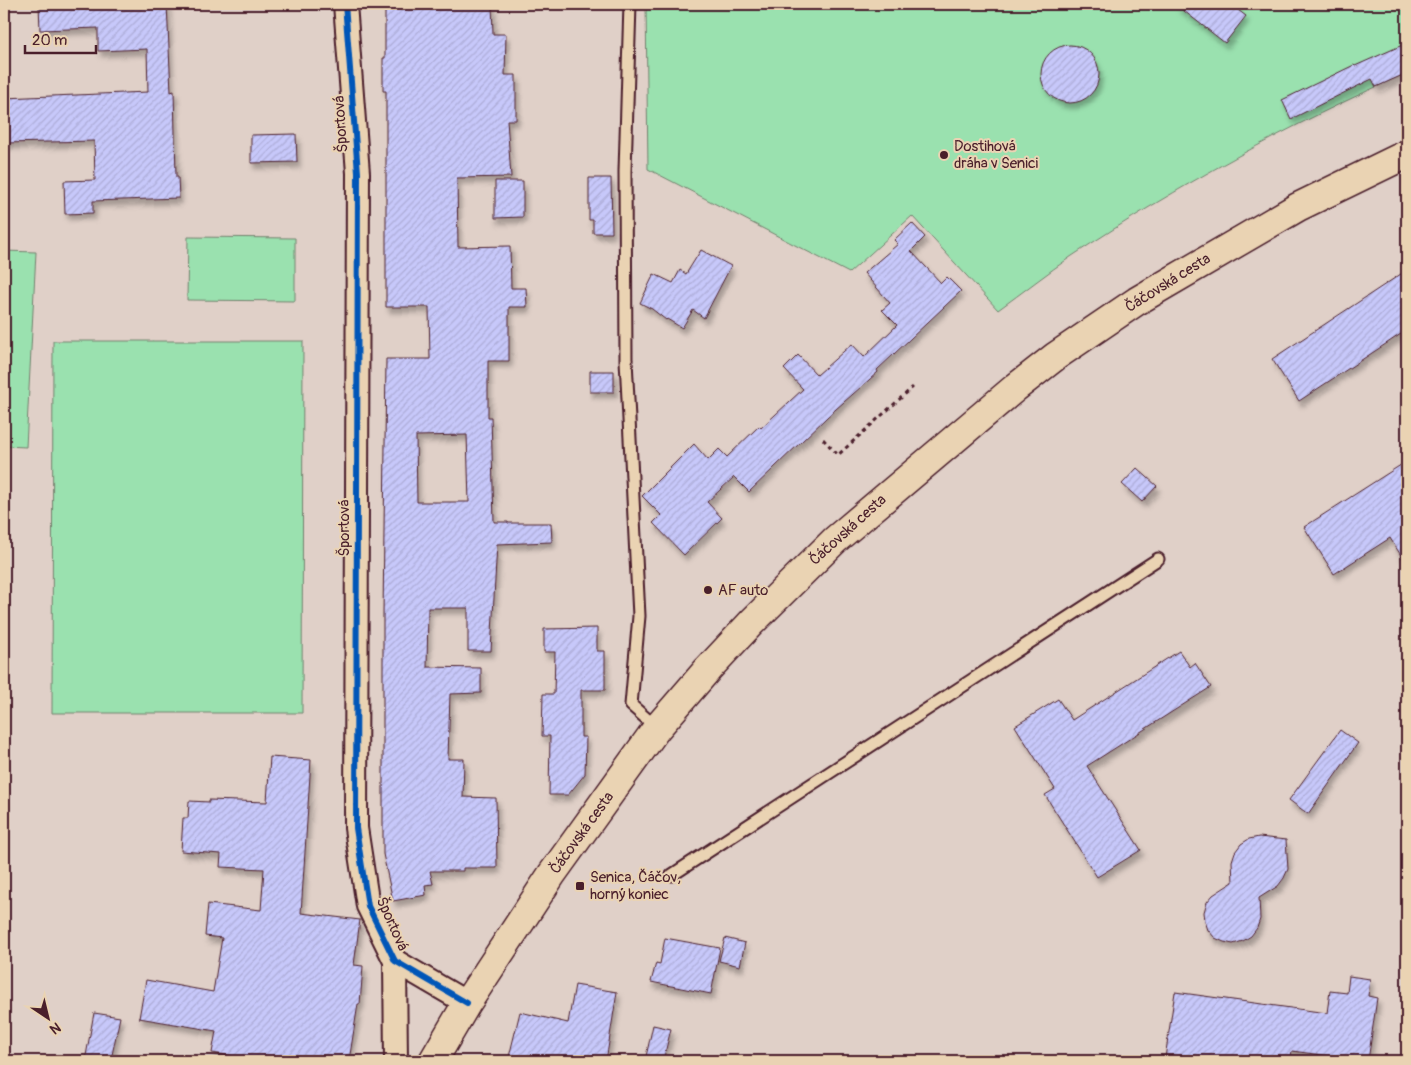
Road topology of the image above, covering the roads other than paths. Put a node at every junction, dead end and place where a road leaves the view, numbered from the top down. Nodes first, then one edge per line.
1 (345, 4) edge
2 (630, 4) edge
3 (1407, 154) edge
4 (1158, 559) dead end
5 (657, 728) junction
6 (672, 875) dead end
7 (395, 961) junction
8 (467, 1003) junction
9 (396, 1061) edge
10 (434, 1061) edge

1 - 7 street, Športová
2 - 5 lane
3 - 5 main road, Čáčovská cesta
4 - 6 lane
5 - 8 main road, Čáčovská cesta
7 - 8 street, Športová
7 - 9 street
8 - 10 main road, Čáčovská cesta

